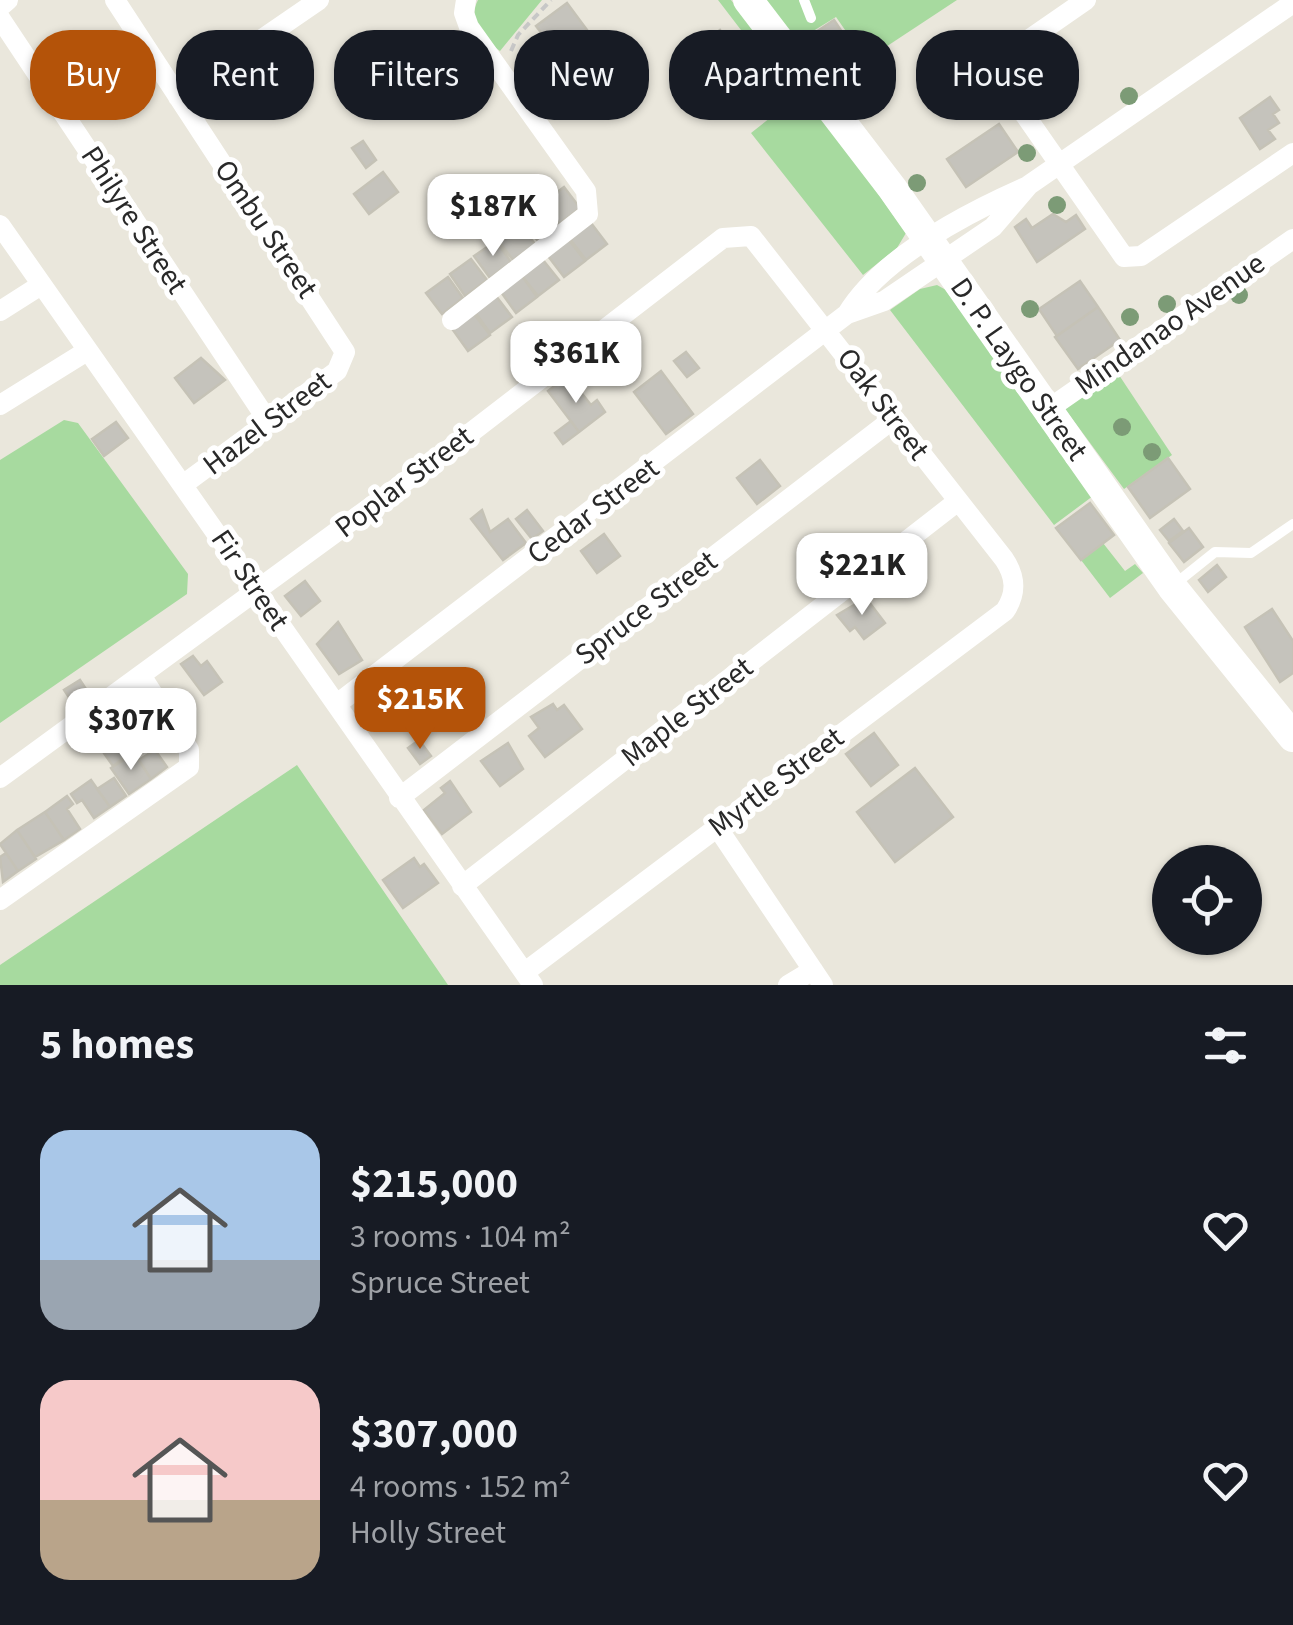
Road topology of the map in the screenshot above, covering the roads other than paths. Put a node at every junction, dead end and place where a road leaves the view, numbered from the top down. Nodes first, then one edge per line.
1 (8, 0) edge
2 (114, 0) edge
3 (466, 0) edge
4 (748, 0) edge
5 (804, 0) edge
6 (1086, 0) edge
7 (315, 1) edge
8 (1293, 4) edge
9 (0, 7) edge
10 (0, 18) edge
11 (811, 18) dead end
12 (274, 30) edge
13 (176, 94) edge
14 (193, 120) edge
15 (1293, 152) edge
16 (1057, 165) junction
17 (0, 225) edge
18 (742, 233) joint
19 (1293, 238) edge
20 (937, 250) junction
21 (41, 285) junction
22 (0, 310) edge
23 (452, 320) dead end
24 (827, 330) junction
25 (87, 351) junction
26 (346, 359) joint
27 (0, 405) edge
28 (1047, 410) junction
29 (893, 419) junction
30 (268, 421) junction
31 (184, 484) junction
32 (958, 500) junction
33 (1293, 524) edge
34 (1014, 584) joint
35 (1172, 587) junction
36 (257, 590) junction
37 (142, 677) junction
38 (337, 704) junction
39 (1293, 737) edge
40 (0, 778) edge
41 (399, 798) junction
42 (717, 827) junction
43 (462, 886) junction
44 (0, 900) edge
45 (818, 977) edge
46 (529, 979) edge
47 (788, 985) edge

1 - 9 street
2 - 13 street, Ombu Street
3 - 23 street
4 - 20 main road, D. P. Laygo Street
5 - 11 lane
6 - 16 street
7 - 12 street
8 - 16 street, Cedar Street
10 - 30 street, Philyre Street
14 - 26 street, Ombu Street
15 - 16 street
16 - 20 street, Cedar Street
17 - 21 street, Fir Street
18 - 24 street, Oak Street
18 - 36 street, Poplar Street
19 - 28 street, Mindanao Avenue
20 - 24 street, Cedar Street
20 - 28 main road, D. P. Laygo Street
21 - 22 street
21 - 25 street, Fir Street
24 - 29 street, Oak Street
24 - 38 street, Cedar Street
25 - 27 street
25 - 31 street, Fir Street
26 - 30 street, Hazel Street
28 - 35 main road, D. P. Laygo Street
29 - 32 street, Oak Street
29 - 41 street, Spruce Street
30 - 31 street, Hazel Street
31 - 36 street, Fir Street
32 - 34 street, Oak Street
32 - 43 street, Maple Street
33 - 35 lane
34 - 42 street, Myrtle Street
35 - 39 main road, D. P. Laygo Street
36 - 37 street, Poplar Street
36 - 38 street, Fir Street
37 - 40 street, Poplar Street
37 - 44 street
38 - 41 street, Fir Street
41 - 43 street, Fir Street
42 - 45 street
42 - 46 street, Myrtle Street
43 - 46 street, Fir Street
45 - 47 street

